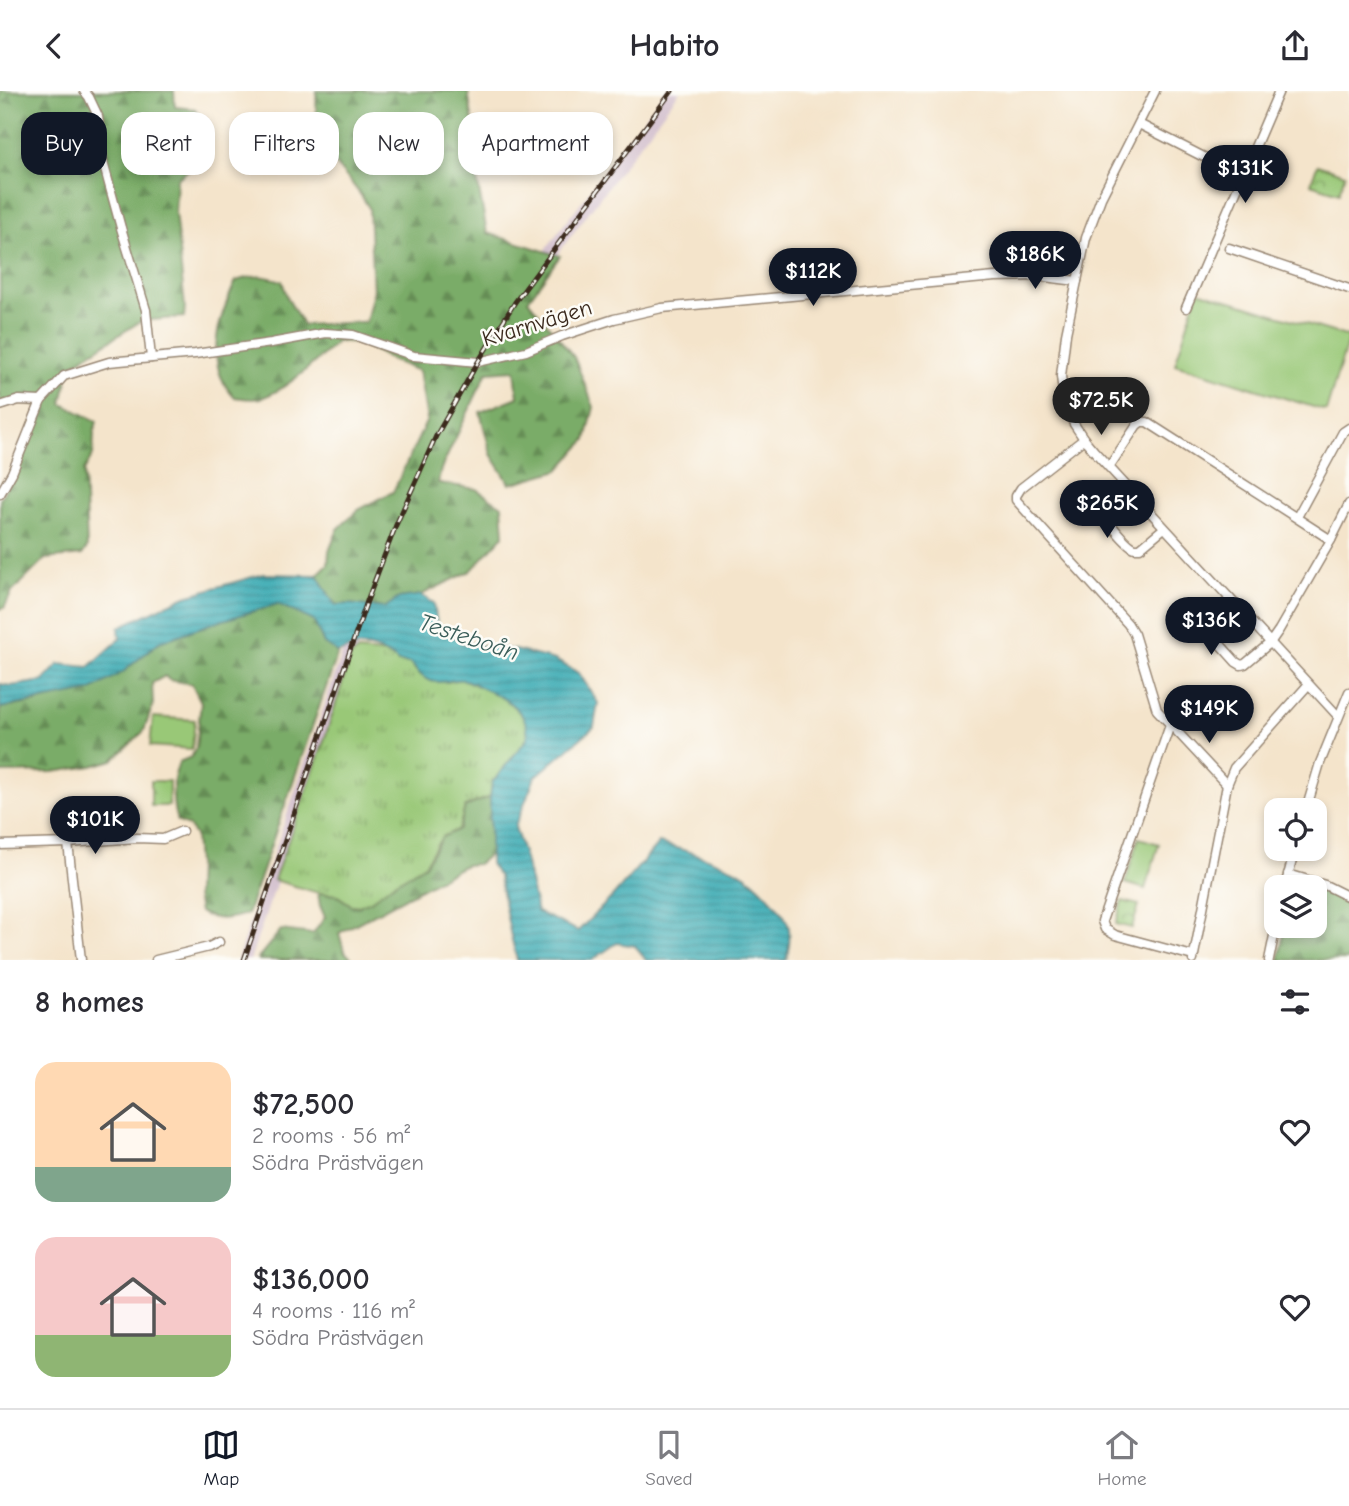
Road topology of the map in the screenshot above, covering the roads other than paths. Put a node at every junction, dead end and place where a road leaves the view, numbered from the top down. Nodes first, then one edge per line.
1 (84, 91) edge
2 (1155, 91) edge
3 (1279, 91) edge
4 (1139, 124) junction
5 (1241, 176) junction
6 (1230, 248) dead end
7 (1077, 281) junction
8 (1349, 289) edge
9 (1185, 308) dead end
10 (151, 358) junction
11 (41, 401) junction
12 (0, 406) edge
13 (1349, 428) edge
14 (1084, 439) junction
15 (1109, 467) junction
16 (1123, 483) junction
17 (0, 494) edge
18 (1349, 504) edge
19 (1297, 517) junction
20 (1164, 528) junction
21 (1331, 540) junction
22 (1230, 599) junction
23 (1270, 643) junction
24 (1308, 685) junction
25 (1349, 692) edge
26 (1338, 716) junction
27 (1170, 725) junction
28 (1227, 785) junction
29 (1310, 798) edge
30 (182, 831) dead end
31 (68, 843) junction
32 (0, 845) edge
33 (1292, 861) edge
34 (1288, 874) joint
35 (1349, 897) edge
36 (1274, 938) edge
37 (219, 942) dead end
38 (1193, 958) edge
39 (81, 960) edge
40 (156, 960) edge
41 (1269, 960) edge

1 - 10 street
2 - 4 street
3 - 5 street
4 - 5 street
4 - 7 street
5 - 9 street
6 - 8 street
7 - 10 street, Kvarnvägen
7 - 14 street
10 - 11 street, Kvarnvägen
11 - 12 street
11 - 17 street, Kvarnvägen
13 - 19 street
14 - 15 street
14 - 27 street
15 - 16 street
15 - 19 street
16 - 20 street
16 - 20 street
18 - 21 street
19 - 21 street
20 - 22 street
21 - 23 street
22 - 23 street
22 - 23 street
23 - 24 street
24 - 26 street
24 - 28 street
25 - 26 street
26 - 29 street
27 - 28 street
27 - 38 street
28 - 38 street
30 - 31 street
31 - 32 street
31 - 39 street
33 - 34 street
34 - 35 street
36 - 41 street
37 - 40 street

